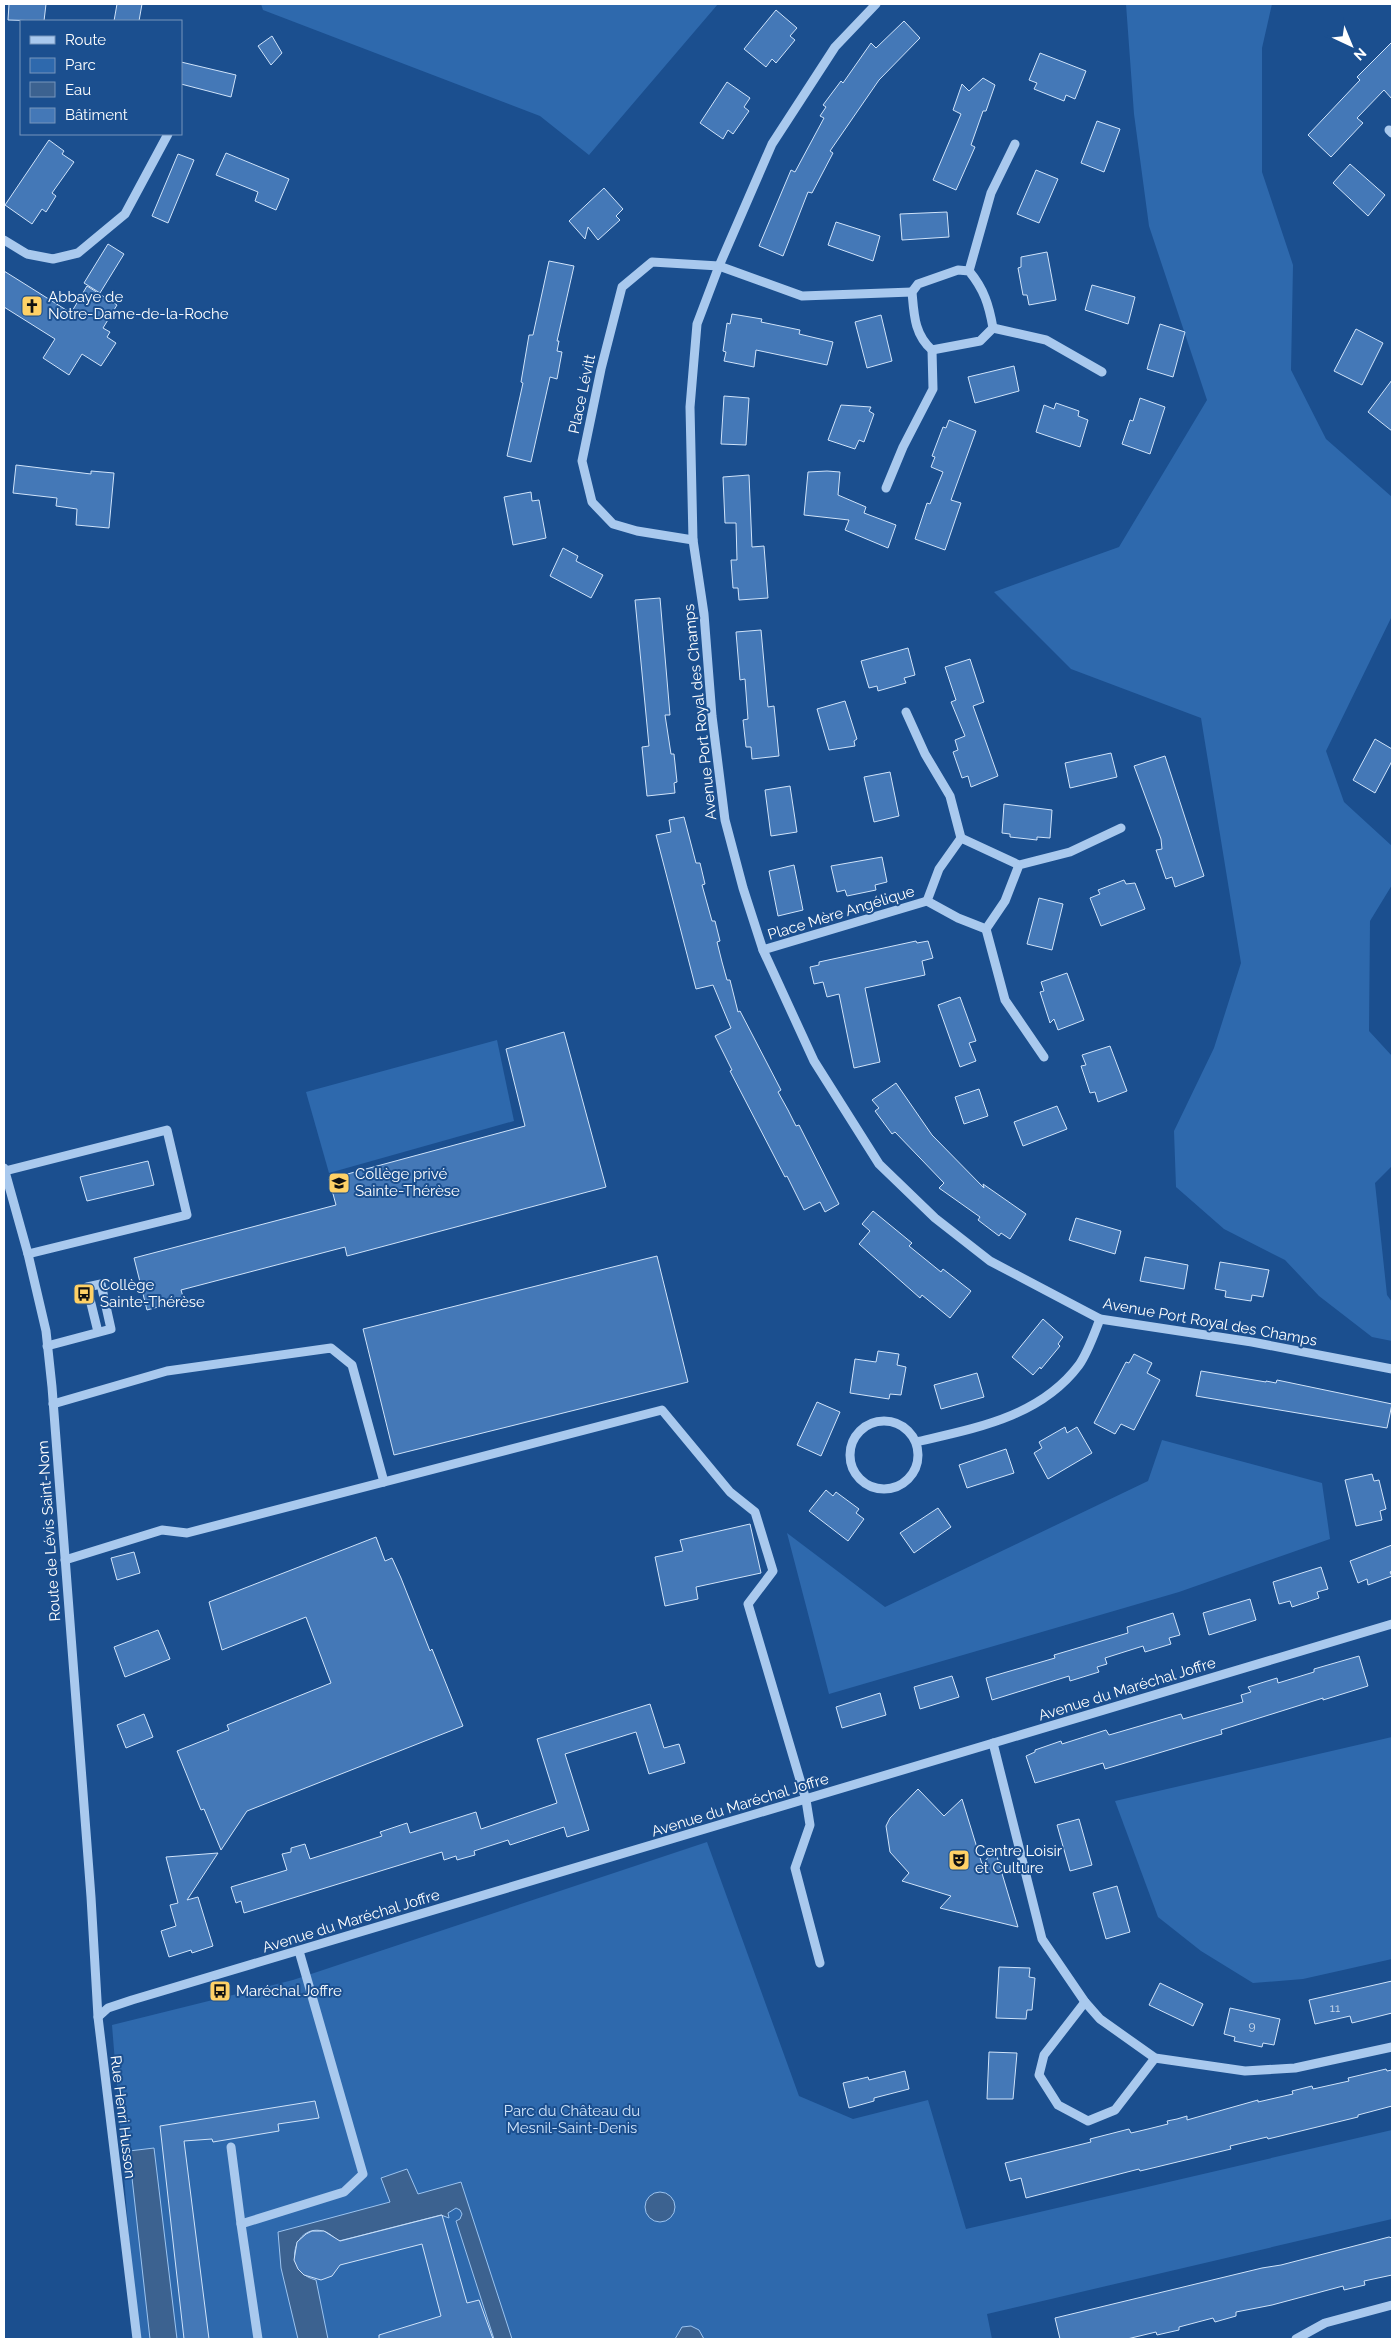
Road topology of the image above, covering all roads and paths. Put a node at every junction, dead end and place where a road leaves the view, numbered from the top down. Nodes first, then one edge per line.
1 (876, 4) edge
2 (167, 135) edge
3 (1015, 144) dead end
4 (4, 240) edge
5 (719, 266) junction
6 (969, 271) junction
7 (912, 292) junction
8 (993, 328) junction
9 (932, 350) junction
10 (1102, 372) dead end
11 (886, 488) dead end
12 (693, 540) junction
13 (906, 712) dead end
14 (1120, 828) dead end
15 (961, 838) junction
16 (1020, 865) junction
17 (927, 901) junction
18 (986, 929) junction
19 (763, 950) junction
20 (1044, 1057) dead end
21 (4, 1170) edge
22 (28, 1254) junction
23 (1100, 1319) junction
24 (98, 1332) junction
25 (47, 1346) junction
26 (1392, 1369) edge
27 (53, 1404) junction
28 (916, 1442) junction
29 (384, 1482) junction
30 (65, 1560) junction
31 (1392, 1624) edge
32 (993, 1743) junction
33 (806, 1800) junction
34 (91, 1897) joint
35 (299, 1951) junction
36 (820, 1963) dead end
37 (1085, 2002) junction
38 (98, 2017) junction
39 (1392, 2046) edge
40 (1155, 2058) junction
41 (231, 2147) dead end
42 (241, 2224) junction
43 (1392, 2305) edge
44 (137, 2339) edge
45 (258, 2339) edge
46 (1296, 2339) edge

1 - 5 street, Avenue Port Royal des Champs
2 - 4 street
3 - 6 street
5 - 7 street, Place Lévitt
5 - 12 street, Avenue Port Royal des Champs
5 - 12 street, Place Lévitt
6 - 7 street
6 - 8 street
7 - 9 street
8 - 9 street
8 - 10 street
9 - 11 street
12 - 19 street, Avenue Port Royal des Champs
13 - 15 street
14 - 16 street
15 - 16 street
15 - 17 street, Place Mère Angélique
16 - 18 street
17 - 18 street, Place Mère Angélique
17 - 19 street, Place Mère Angélique
18 - 20 street
19 - 23 street, Avenue Port Royal des Champs
21 - 22 street, Route de Lévis Saint-Nom
21 - 22 street
22 - 25 street, Route de Lévis Saint-Nom
23 - 26 street, Avenue Port Royal des Champs
23 - 28 street
24 - 24 street
24 - 25 street
25 - 27 street, Route de Lévis Saint-Nom
27 - 29 street
27 - 30 street, Route de Lévis Saint-Nom
28 - 28 street
29 - 30 street
29 - 33 street
30 - 34 street, Route de Lévis Saint-Nom
31 - 32 street, Avenue du Maréchal Joffre
32 - 33 street, Avenue du Maréchal Joffre
32 - 37 street
33 - 35 street, Avenue du Maréchal Joffre
33 - 36 street
34 - 38 street, Rue Henri Husson
35 - 38 street, Avenue du Maréchal Joffre
35 - 42 street
37 - 40 street
37 - 40 street
38 - 44 street, Rue Henri Husson
39 - 40 street
41 - 42 street
42 - 45 street
43 - 46 street

